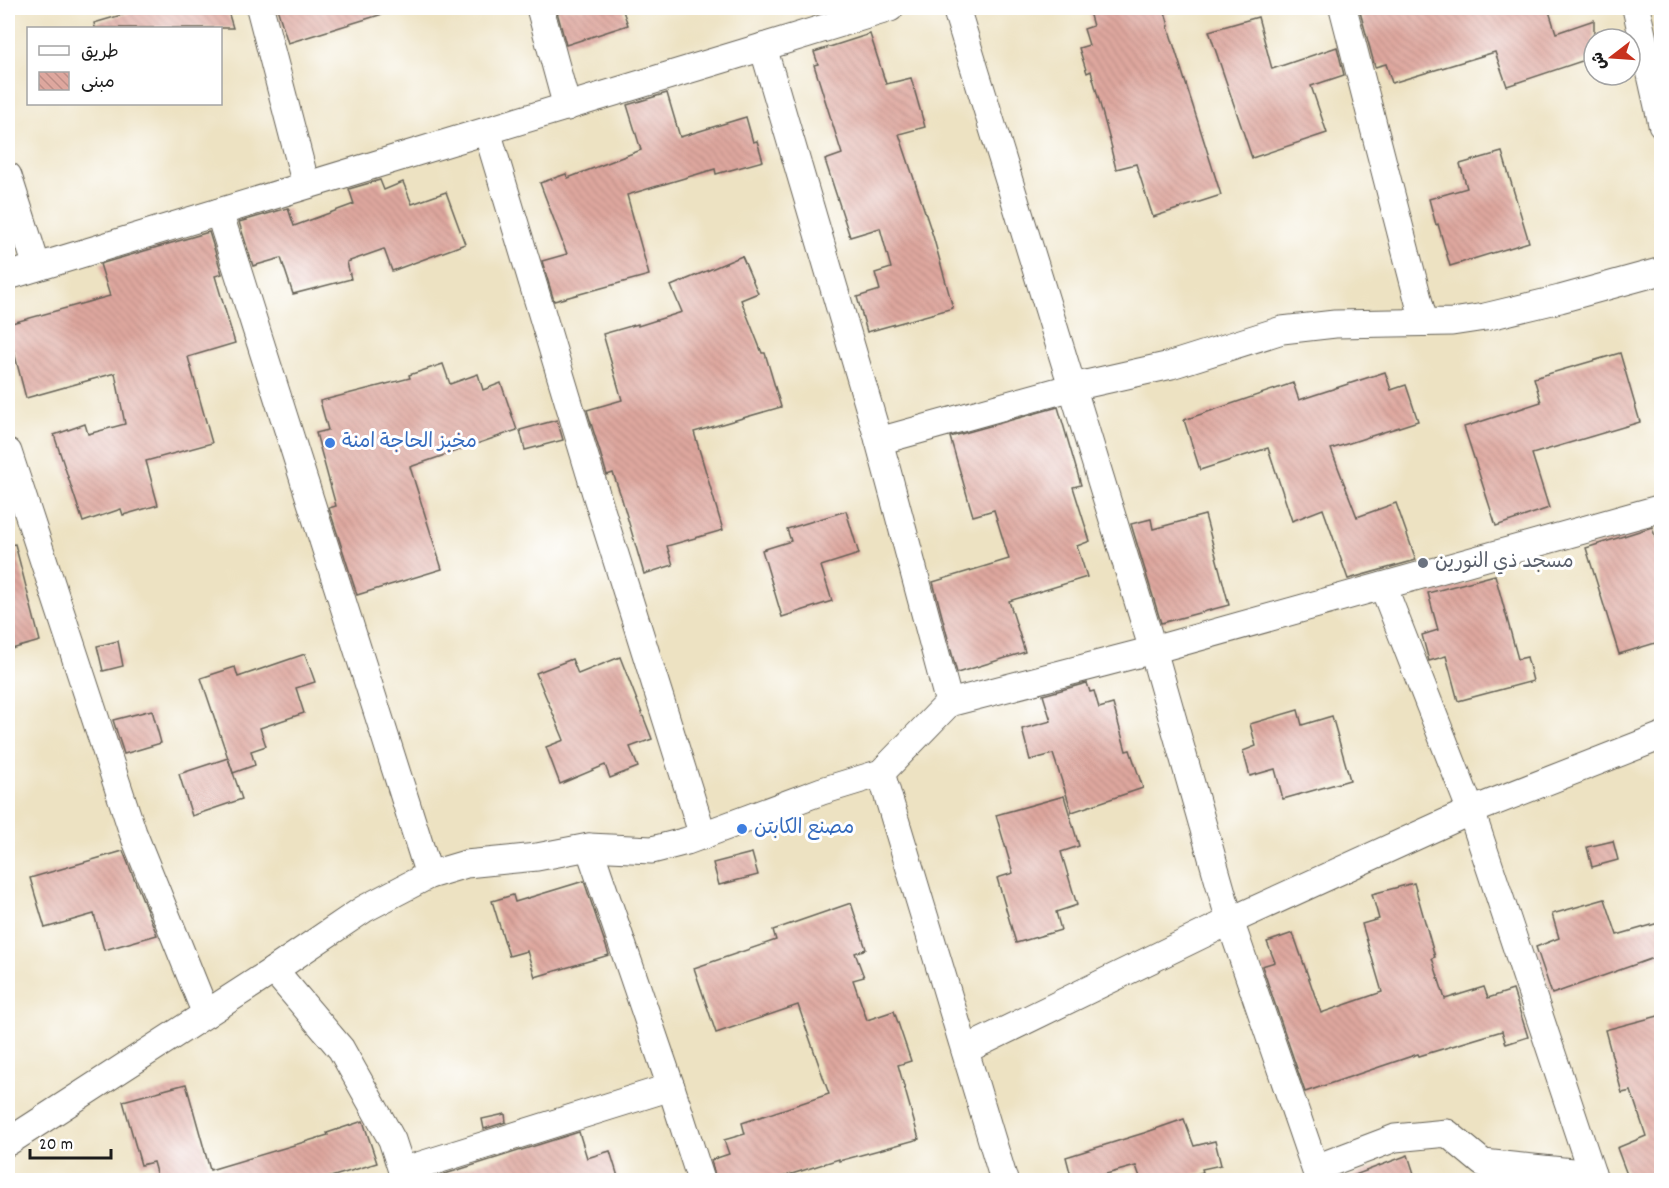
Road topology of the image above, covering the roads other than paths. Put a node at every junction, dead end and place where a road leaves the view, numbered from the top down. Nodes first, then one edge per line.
1 (260, 8) edge
2 (540, 8) edge
3 (890, 8) edge
4 (956, 8) edge
5 (1343, 8) edge
6 (1636, 8) edge
7 (850, 14) edge
8 (763, 48) junction
9 (567, 107) junction
10 (1662, 124) edge
11 (487, 131) junction
12 (8, 176) edge
13 (306, 185) junction
14 (219, 212) junction
15 (37, 267) junction
16 (1662, 271) edge
17 (8, 276) edge
18 (1424, 322) junction
19 (1073, 387) junction
20 (879, 441) junction
21 (8, 452) edge
22 (1662, 508) edge
23 (1383, 586) junction
24 (1152, 650) junction
25 (949, 703) junction
26 (1662, 736) edge
27 (881, 773) junction
28 (1472, 811) junction
29 (703, 836) junction
30 (589, 847) junction
31 (429, 875) junction
32 (1230, 921) junction
33 (274, 970) junction
34 (206, 1014) junction
35 (965, 1050) junction
36 (671, 1087) junction
37 (8, 1142) edge
38 (1317, 1174) edge
39 (403, 1176) edge
40 (1593, 1177) edge
41 (701, 1180) edge
42 (1004, 1180) edge

1 - 13 street
2 - 9 street
3 - 7 street
4 - 19 street
5 - 18 street
6 - 10 street
7 - 8 street
8 - 9 street
8 - 20 street
9 - 11 street
11 - 13 street
11 - 29 street
12 - 15 street
13 - 14 street
14 - 15 street
14 - 31 street
15 - 17 street
16 - 18 street
18 - 19 street
19 - 20 street
19 - 24 street
20 - 25 street
21 - 34 street
22 - 23 street
23 - 24 street
23 - 28 street
24 - 25 street
24 - 32 street
25 - 27 street
26 - 28 street
27 - 29 street
27 - 35 street
28 - 32 street
28 - 40 street
29 - 30 street
30 - 31 street
30 - 36 street
31 - 33 street
32 - 35 street
32 - 38 street
33 - 34 street
33 - 39 street
34 - 37 street
35 - 42 street
36 - 39 street
36 - 41 street
38 - 40 street

